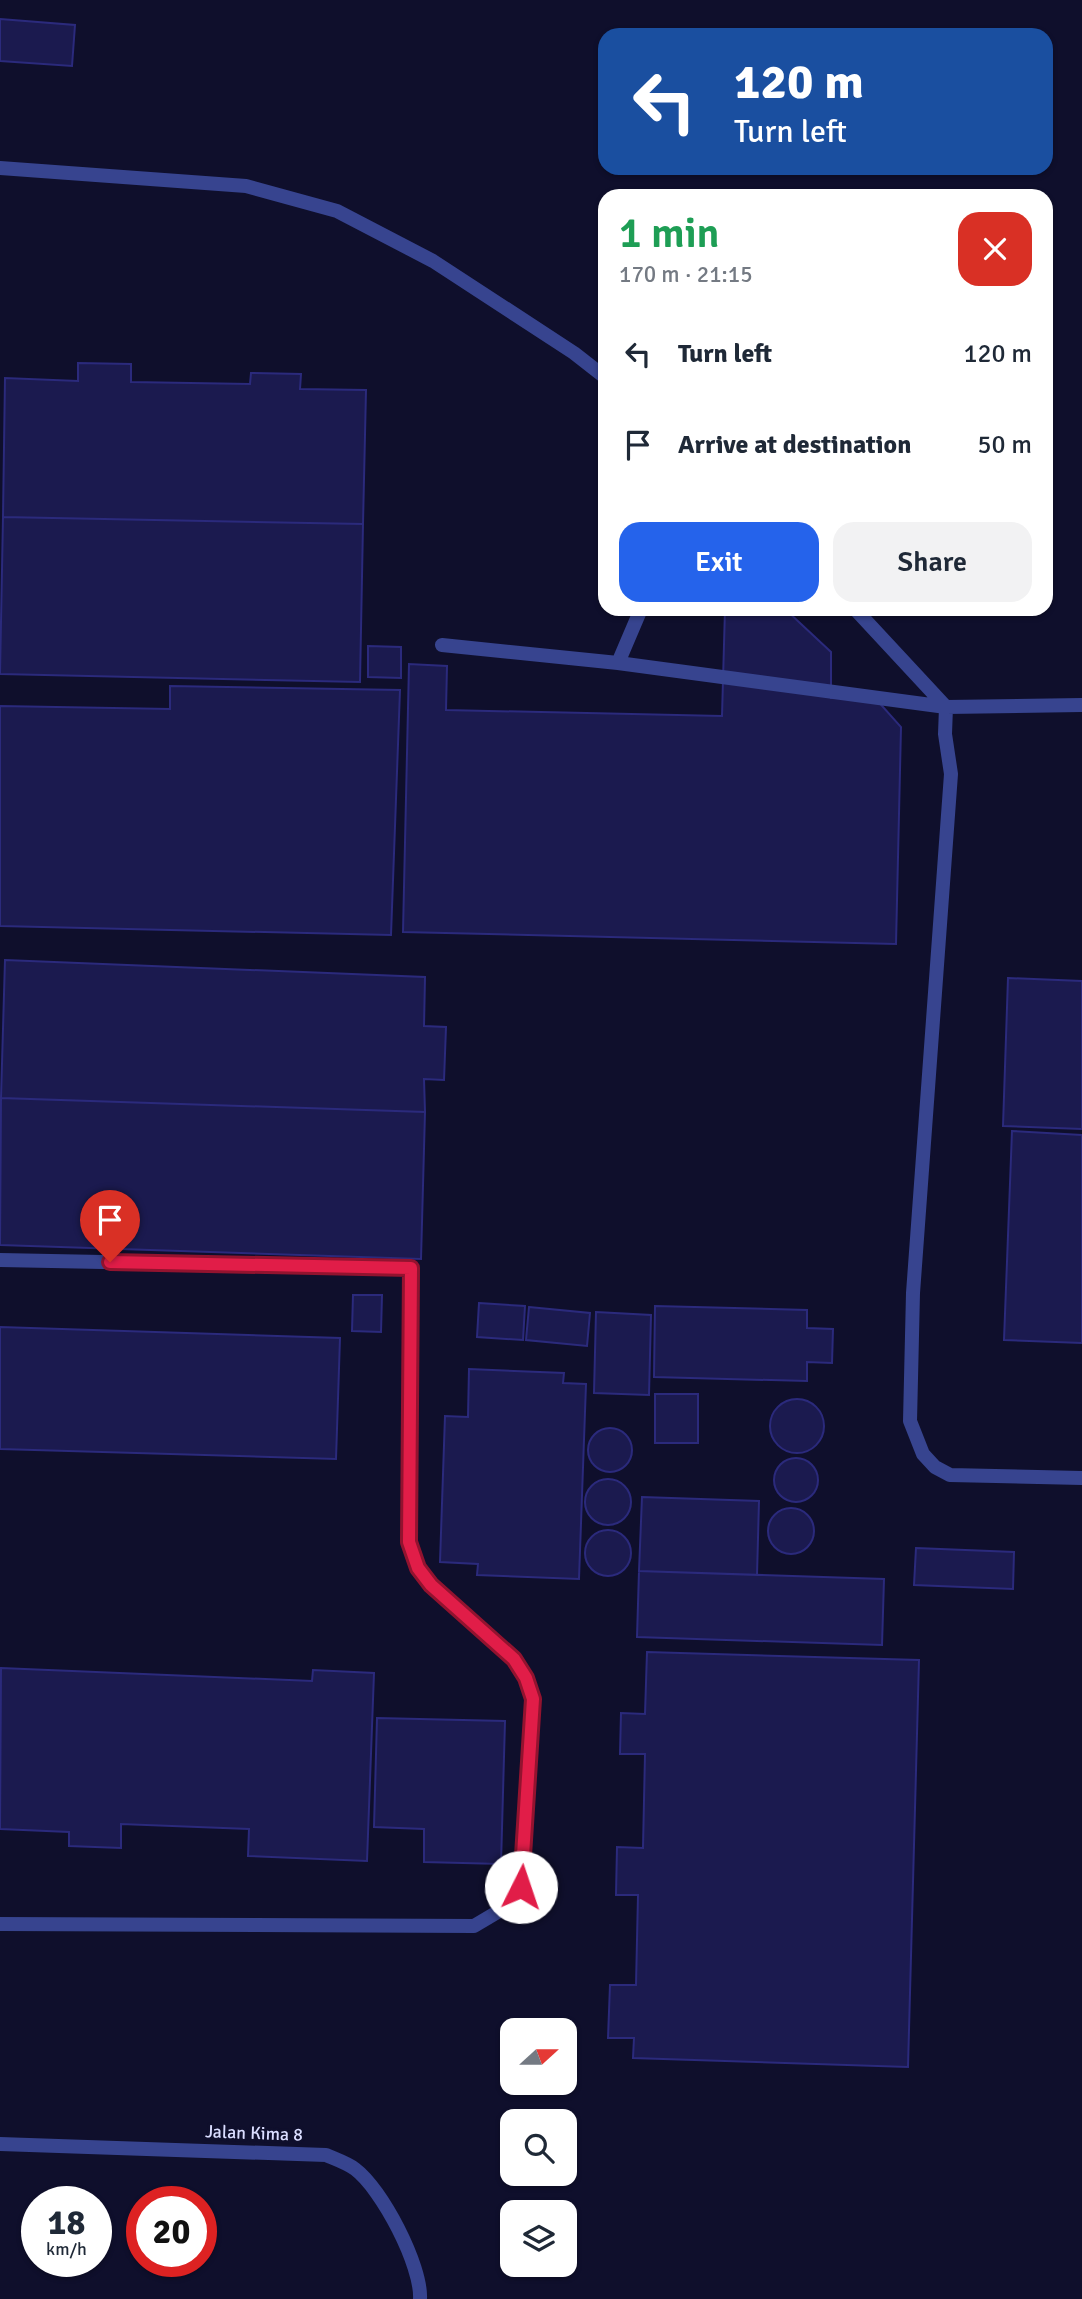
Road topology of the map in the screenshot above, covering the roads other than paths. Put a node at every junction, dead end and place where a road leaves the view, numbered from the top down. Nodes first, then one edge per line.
1 (0, 168) edge
2 (598, 372) edge
3 (638, 616) edge
4 (862, 616) edge
5 (442, 645) dead end
6 (618, 663) junction
7 (1082, 705) edge
8 (946, 707) junction
9 (0, 1260) edge
10 (1082, 1479) edge
11 (0, 1924) edge
12 (0, 2144) edge
13 (420, 2299) edge

1 - 2 street
3 - 6 street
4 - 8 street
5 - 6 street
6 - 8 street
7 - 8 street
8 - 10 street
9 - 11 street
12 - 13 street, Jalan Kima 8

